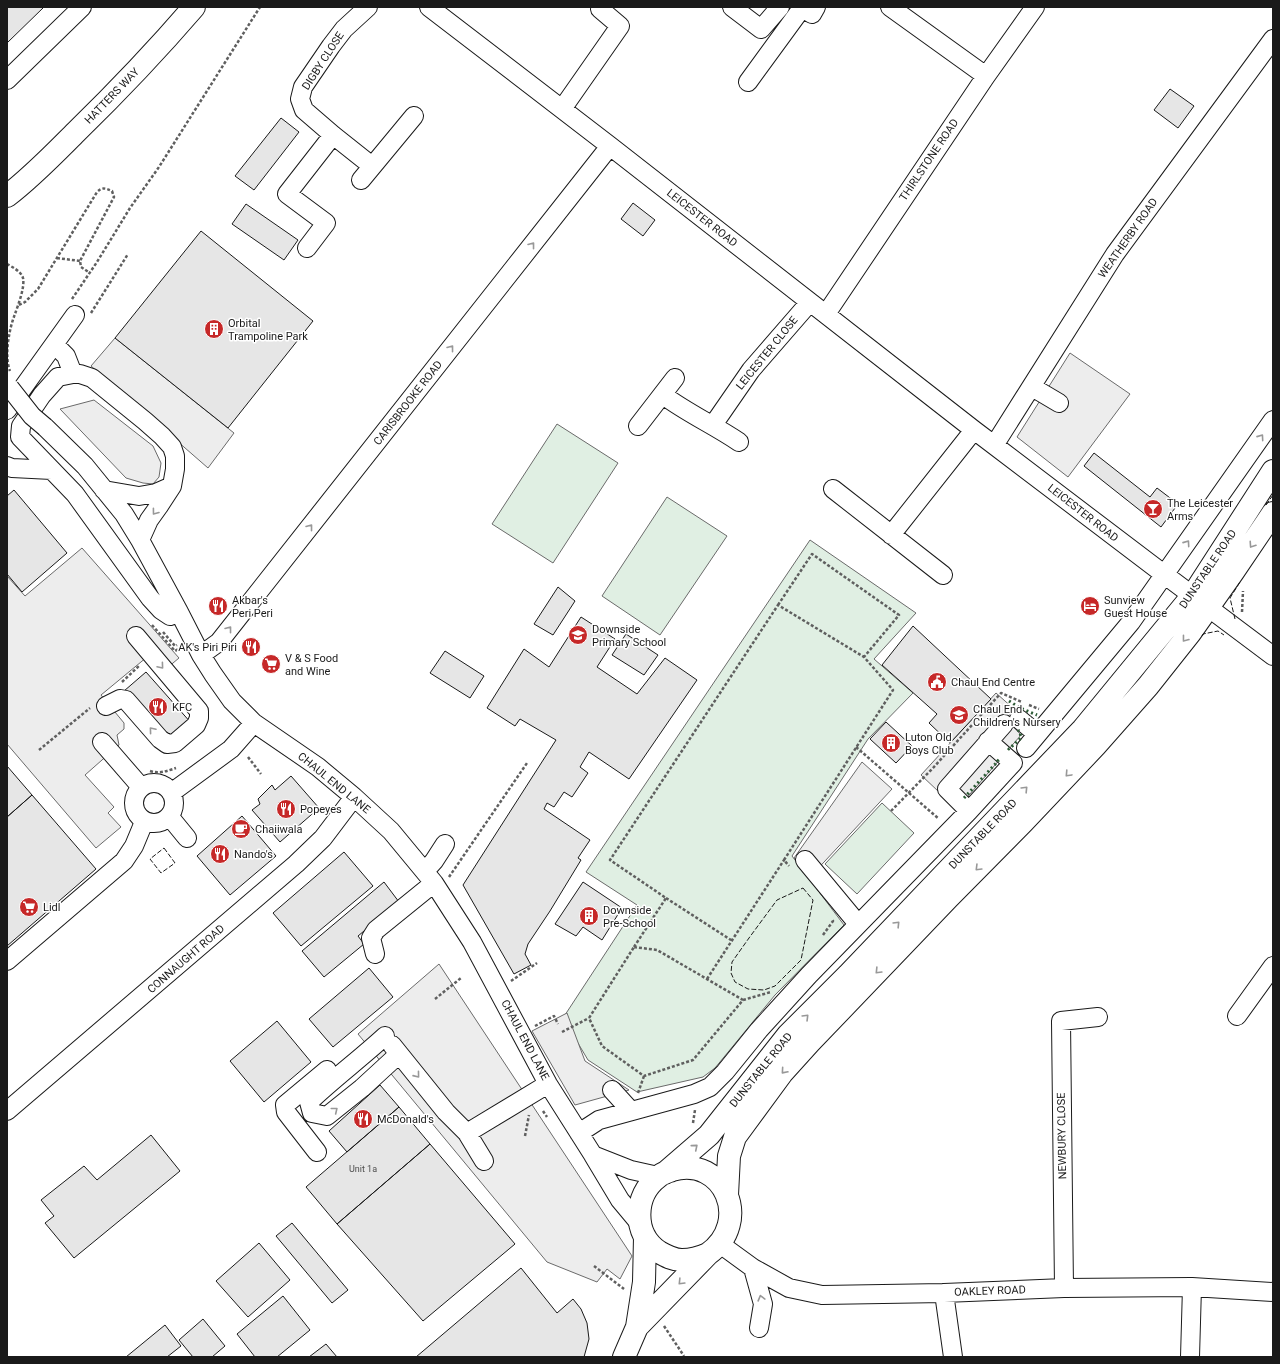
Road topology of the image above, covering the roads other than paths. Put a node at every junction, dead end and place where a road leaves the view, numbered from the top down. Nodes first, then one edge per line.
1 (82, 7) edge
2 (194, 7) edge
3 (368, 7) edge
4 (430, 7) edge
5 (732, 7) edge
6 (780, 7) edge
7 (816, 7) edge
8 (890, 7) edge
9 (1035, 7) edge
10 (600, 9) dead end
11 (447, 13) edge
12 (1273, 39) edge
13 (986, 76) junction
14 (7, 80) edge
15 (748, 82) dead end
16 (562, 109) junction
17 (414, 116) dead end
18 (333, 135) junction
19 (610, 146) junction
20 (372, 166) junction
21 (361, 180) dead end
22 (26, 181) junction
23 (7, 196) edge
24 (7, 207) edge
25 (307, 248) dead end
26 (810, 302) junction
27 (826, 314) junction
28 (83, 315) road end
29 (55, 345) junction
30 (73, 374) junction
31 (675, 378) dead end
32 (10, 381) edge
33 (1032, 387) junction
34 (663, 395) junction
35 (7, 401) edge
36 (1059, 403) dead end
37 (7, 410) edge
38 (1273, 420) edge
39 (39, 422) junction
40 (713, 425) junction
41 (638, 426) dead end
42 (974, 430) junction
43 (739, 442) dead end
44 (995, 444) junction
45 (7, 466) edge
46 (52, 470) junction
47 (1273, 471) edge
48 (172, 486) junction
49 (833, 489) dead end
50 (104, 490) junction
51 (1273, 513) edge
52 (891, 534) junction
53 (140, 540) junction
54 (943, 575) dead end
55 (1165, 576) junction
56 (1201, 601) junction
57 (180, 612) junction
58 (136, 636) dead end
59 (201, 655) junction
60 (1273, 656) edge
61 (106, 706) dead end
62 (254, 723) junction
63 (988, 741) junction
64 (102, 742) dead end
65 (143, 779) junction
66 (171, 793) junction
67 (354, 797) junction
68 (969, 811) junction
69 (170, 816) junction
70 (144, 822) junction
71 (187, 838) dead end
72 (445, 844) dead end
73 (799, 866) road end
74 (433, 882) junction
75 (858, 924) junction
76 (375, 954) dead end
77 (7, 961) edge
78 (1273, 966) edge
79 (1237, 1016) dead end
80 (1098, 1017) dead end
81 (385, 1036) junction
82 (399, 1054) junction
83 (548, 1084) junction
84 (612, 1090) dead end
85 (7, 1111) edge
86 (631, 1111) junction
87 (467, 1133) junction
88 (579, 1133) junction
89 (317, 1152) dead end
90 (593, 1155) junction
91 (484, 1161) dead end
92 (662, 1174) junction
93 (727, 1195) junction
94 (642, 1230) junction
95 (714, 1249) junction
96 (753, 1268) junction
97 (1192, 1287) junction
98 (1064, 1288) junction
99 (1273, 1292) edge
100 (944, 1293) junction
101 (637, 1327) junction
102 (759, 1328) dead end
103 (624, 1357) edge
104 (953, 1357) edge
105 (1190, 1357) edge

1 - 14 street
2 - 22 main road, HATTERS WAY
3 - 18 street, DIGBY CLOSE
4 - 11 street, LEICESTER ROAD
5 - 6 street
7 - 15 street
8 - 13 street
9 - 13 street, THIRLSTONE ROAD
10 - 16 street
11 - 16 street, LEICESTER ROAD
12 - 33 street, WEATHERBY ROAD
13 - 27 street, THIRLSTONE ROAD
16 - 19 street, LEICESTER ROAD
17 - 20 street
18 - 20 street, DIGBY CLOSE
18 - 25 street
19 - 26 street, LEICESTER ROAD
59 -> 19 street, CARISBROOKE ROAD
20 - 21 street
22 - 23 main road, HATTERS WAY
22 - 24 main road, HATTERS WAY
26 - 27 street, LEICESTER ROAD
26 - 40 street, LEICESTER CLOSE
27 - 42 street, LEICESTER ROAD
28 - 29 street
29 - 30 street
29 - 37 street
30 - 46 street
30 - 48 street
31 - 34 street
32 - 39 street, CHAUL END LANE, bridge
33 - 36 street
33 - 44 street, WEATHERBY ROAD
34 - 40 street
34 - 41 street
35 - 39 street, CHAUL END LANE
55 -> 38 street
39 - 50 street, CHAUL END LANE
40 - 43 street
42 - 44 street, LEICESTER ROAD
42 - 52 street
44 - 55 street, LEICESTER ROAD
45 - 46 street
46 - 57 street
47 - 56 main road, DUNSTABLE ROAD
48 - 50 street
48 -> 53 street
49 - 52 street
50 - 53 street, CHAUL END LANE
51 -> 56 main road, DUNSTABLE ROAD
52 - 54 street
53 - 57 street, CHAUL END LANE
55 - 56 street, LEICESTER ROAD
55 - 63 street
56 - 60 street, LEICESTER ROAD
92 -> 56 main road, DUNSTABLE ROAD
56 -> 93 main road, DUNSTABLE ROAD
57 - 59 street, CHAUL END LANE
58 -> 61 street
59 - 62 street, CHAUL END LANE
62 - 66 street
62 - 67 street, CHAUL END LANE
63 - 68 street
63 - 68 street
64 - 65 street
65 - 66 street
65 - 70 street
66 - 69 street
67 - 74 street, CHAUL END LANE
67 - 85 street, CONNAUGHT ROAD
68 - 75 street
69 - 70 street
69 - 71 street
70 - 77 street
72 - 74 street
73 - 75 street
74 - 76 street
74 - 83 street, CHAUL END LANE
75 - 86 street
78 - 79 street
80 - 98 street, NEWBURY CLOSE
81 - 82 street
81 -> 82 street
81 - 89 street
82 -> 87 street
83 - 87 street
83 - 88 street, CHAUL END LANE
84 - 86 street
86 - 88 street
87 - 91 street
88 - 90 street, CHAUL END LANE
90 - 92 street
90 - 94 street, CHAUL END LANE
92 - 93 main road
92 - 94 main road
93 - 95 main road
94 - 95 main road
94 - 101 main road
95 - 96 street, OAKLEY ROAD
95 -> 101 main road
96 - 100 street, OAKLEY ROAD
102 -> 96 street
97 - 98 street, OAKLEY ROAD
97 - 99 street, OAKLEY ROAD
97 - 105 street
98 - 100 street, OAKLEY ROAD
100 - 104 street
101 - 103 main road

